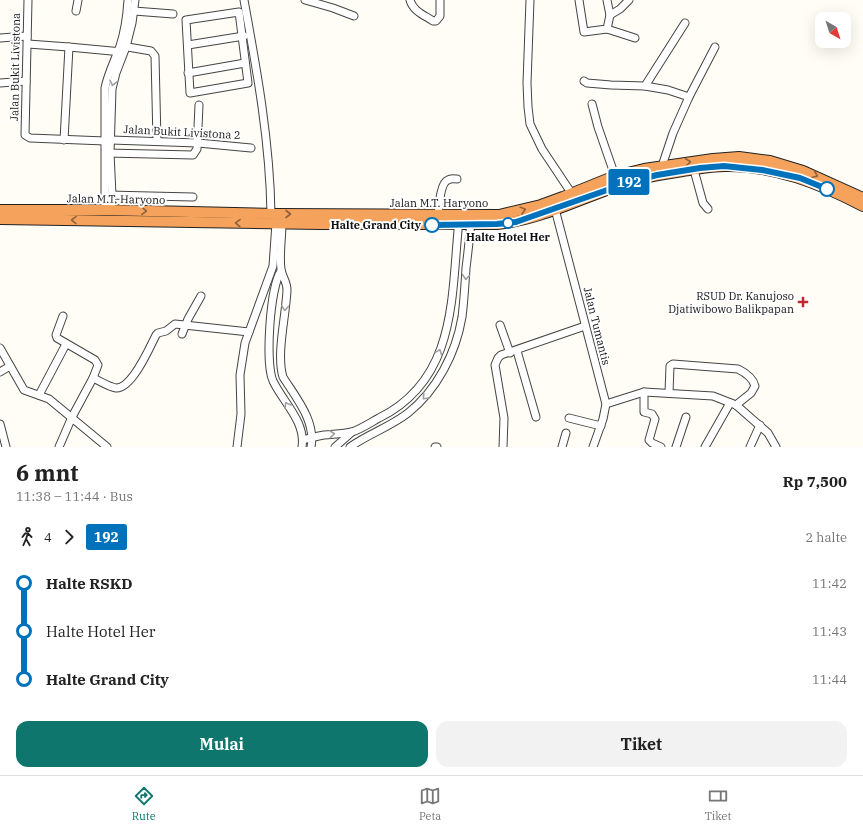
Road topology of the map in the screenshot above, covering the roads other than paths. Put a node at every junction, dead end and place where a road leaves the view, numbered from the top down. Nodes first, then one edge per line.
1 (28, 0) edge
2 (78, 0) edge
3 (128, 0) edge
4 (135, 0) edge
5 (244, 0) edge
6 (305, 0) edge
7 (410, 0) edge
8 (440, 0) edge
9 (530, 0) edge
10 (579, 0) edge
11 (607, 0) edge
12 (629, 0) edge
13 (76, 11) dead end
14 (134, 11) junction
15 (173, 14) dead end
16 (610, 15) junction
17 (354, 16) dead end
18 (685, 22) dead end
19 (607, 29) junction
20 (251, 35) junction
21 (27, 36) junction
22 (242, 36) junction
23 (0, 38) edge
24 (635, 38) dead end
25 (28, 44) junction
26 (188, 45) junction
27 (69, 47) junction
28 (715, 47) dead end
29 (122, 49) junction
30 (245, 63) junction
31 (188, 73) junction
32 (26, 81) junction
33 (584, 81) dead end
34 (0, 83) edge
35 (645, 86) junction
36 (689, 97) junction
37 (592, 104) dead end
38 (199, 105) dead end
39 (64, 140) junction
40 (157, 141) junction
41 (108, 143) junction
42 (198, 143) junction
43 (251, 148) dead end
44 (662, 166) junction
45 (694, 170) junction
46 (616, 176) junction
47 (457, 179) dead end
48 (108, 195) junction
49 (193, 198) dead end
50 (574, 198) junction
51 (861, 202) edge
52 (555, 209) junction
53 (708, 209) dead end
54 (108, 210) junction
55 (438, 215) junction
56 (1, 217) edge
57 (276, 220) junction
58 (459, 220) junction
59 (471, 220) junction
60 (457, 255) junction
61 (467, 255) junction
62 (281, 270) junction
63 (201, 296) dead end
64 (463, 306) junction
65 (452, 307) junction
66 (63, 316) dead end
67 (186, 324) junction
68 (500, 325) dead end
69 (586, 326) junction
70 (248, 332) junction
71 (182, 334) dead end
72 (66, 344) junction
73 (0, 348) edge
74 (513, 352) junction
75 (10, 366) junction
76 (0, 372) edge
77 (283, 377) junction
78 (94, 378) junction
79 (273, 381) junction
80 (644, 392) junction
81 (669, 393) junction
82 (39, 395) junction
83 (613, 402) junction
84 (733, 404) junction
85 (72, 417) junction
86 (536, 417) dead end
87 (686, 417) dead end
88 (569, 418) dead end
89 (0, 424) edge
90 (760, 425) junction
91 (601, 426) junction
92 (352, 432) junction
93 (566, 433) dead end
94 (2, 436) edge
95 (313, 438) junction
96 (303, 443) edge
97 (103, 446) edge
98 (6, 447) edge
99 (59, 447) edge
100 (237, 447) edge
101 (311, 447) edge
102 (335, 447) edge
103 (350, 447) edge
104 (503, 447) edge
105 (562, 447) edge
106 (593, 447) edge
107 (661, 447) edge
108 (676, 447) edge
109 (705, 447) edge
110 (750, 447) edge
111 (776, 447) edge

1 - 21 street, Jalan Bukit Livistona
2 - 13 street
3 - 29 street
4 - 14 street
5 - 20 street
6 - 17 street
7 - 8 street
9 - 50 street
10 - 19 street
11 - 16 street
12 - 16 street
14 - 15 street
14 - 29 street
16 - 19 street
18 - 35 street
19 - 24 street
20 - 22 street
20 - 57 street
21 - 23 street
21 - 25 street, Jalan Bukit Livistona
22 - 26 street
22 - 26 street
22 - 30 street
25 - 27 street
25 - 32 street, Jalan Bukit Livistona
26 - 31 street
27 - 29 street
27 - 39 street
28 - 36 street
29 - 40 street
29 - 41 street
30 - 31 street
30 - 31 street
32 - 34 street
32 - 39 street, Jalan Bukit Livistona
33 - 35 street
35 - 36 street
36 - 44 street
37 - 46 street
38 - 42 street
39 - 41 street
40 - 41 street, Jalan Bukit Livistona 2
40 - 42 street, Jalan Bukit Livistona 2
41 - 42 street
41 - 48 street
42 - 43 street, Jalan Bukit Livistona 2
44 - 46 highway, Jalan M.T. Haryono
44 -> 51 highway, Jalan M.T. Haryono
45 - 50 highway, Jalan M.T. Haryono
45 - 51 highway, Jalan M.T. Haryono
45 - 53 street
46 - 50 highway, Jalan M.T. Haryono
47 - 55 street
48 - 49 street
48 - 54 street
50 - 52 highway, Jalan M.T. Haryono
59 -> 50 highway, Jalan M.T. Haryono
52 - 59 highway, Jalan M.T. Haryono
52 - 69 street, Jalan Tumantis
54 - 56 highway, Jalan M.T. Haryono
54 -> 57 highway, Jalan M.T. Haryono
57 -> 55 highway, Jalan M.T. Haryono
55 - 58 highway, Jalan M.T. Haryono
57 -> 56 highway, Jalan M.T. Haryono
57 - 58 highway, Jalan M.T. Haryono
57 - 62 street
57 - 70 street
58 - 59 highway, Jalan M.T. Haryono
58 - 60 street
59 - 61 street
60 - 61 street
60 - 65 street
61 -> 64 street
62 -> 77 street
62 - 79 street
63 - 67 street
64 - 65 street
64 -> 103 street
92 -> 65 street
66 - 72 street
67 - 70 street
67 - 71 street
67 - 78 street
68 - 74 street
69 - 74 street
69 - 83 street, Jalan Tumantis
70 - 100 street
72 - 78 street
72 - 82 street
73 - 75 street
74 - 86 street
74 - 104 street
75 - 76 street
75 - 82 street
77 - 79 street
77 - 95 street
78 - 85 street
96 -> 79 street
80 - 81 street
80 - 83 street
80 - 107 street
81 - 84 street
81 - 84 street
82 - 85 street
83 - 91 street, Jalan Tumantis
84 - 90 street
84 - 109 street
85 - 97 street
85 - 99 street
87 - 108 street
88 - 91 street
89 - 94 street
90 - 110 street
90 - 111 street
91 - 106 street, Jalan Tumantis
95 -> 92 street
92 - 102 street
93 - 105 street
94 - 98 street
95 - 96 street
95 - 101 street

